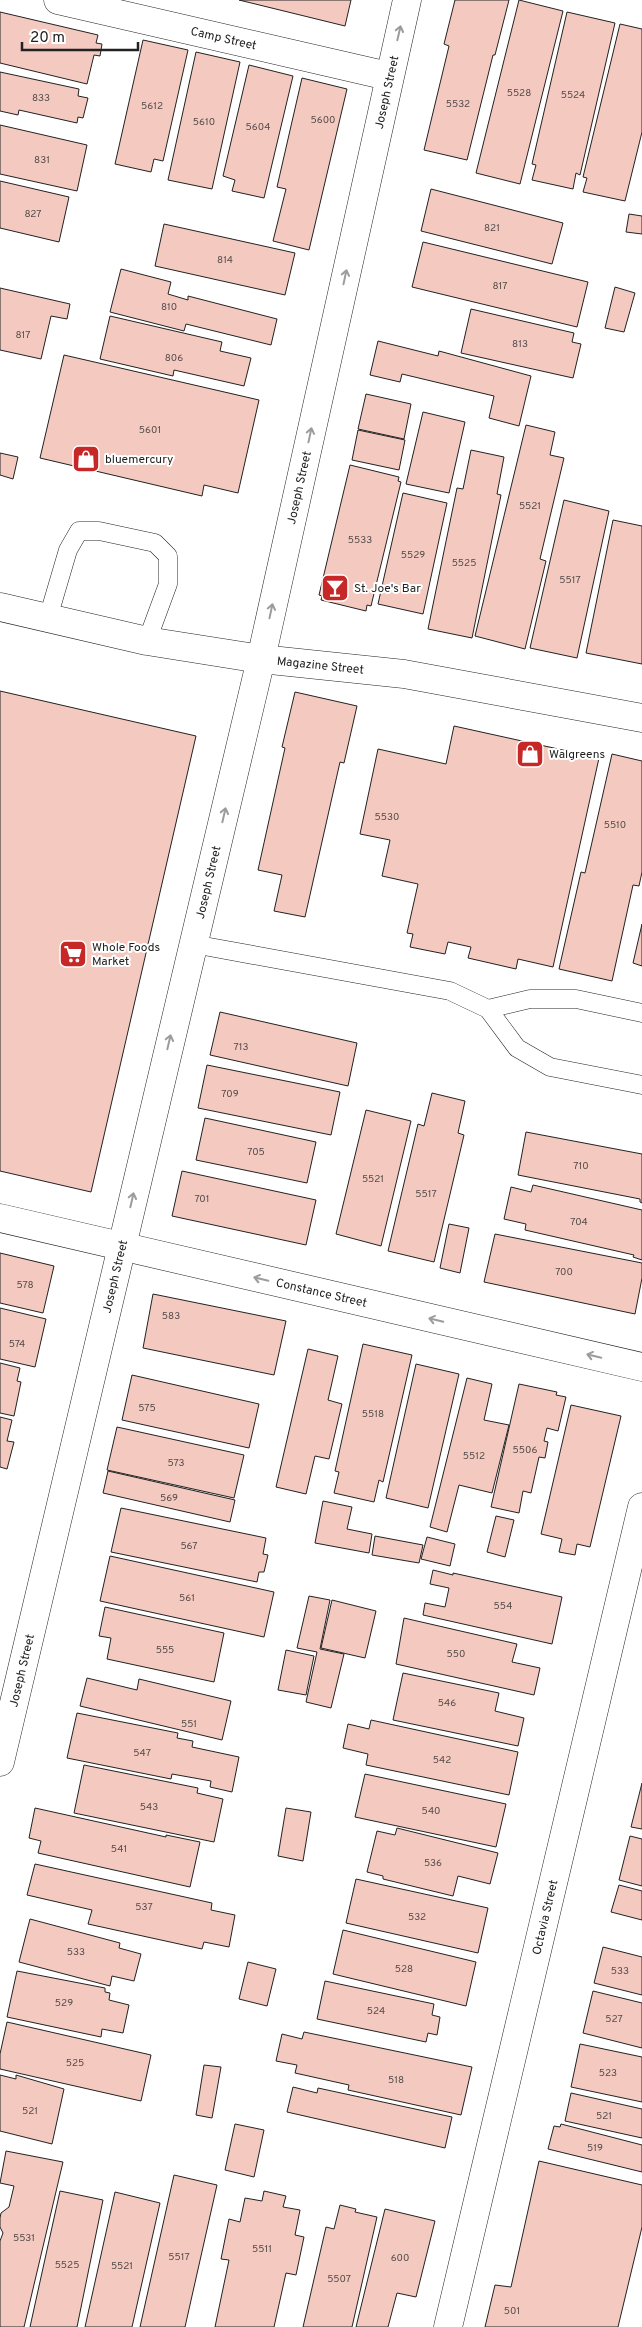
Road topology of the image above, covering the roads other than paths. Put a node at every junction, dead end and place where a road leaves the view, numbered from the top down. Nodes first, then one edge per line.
1 (58, 0) edge
2 (406, 0) edge
3 (388, 76) junction
4 (0, 607) edge
5 (48, 618) junction
6 (147, 641) junction
7 (261, 659) junction
8 (642, 718) edge
9 (193, 944) junction
10 (488, 1009) junction
11 (642, 1013) edge
12 (642, 1085) edge
13 (0, 1218) edge
14 (120, 1247) junction
15 (642, 1367) edge
16 (642, 1507) edge
17 (0, 1762) edge
18 (448, 2327) edge

1 - 3 street, Camp Street
3 -> 2 street, Joseph Street
7 -> 3 street, Joseph Street
4 - 5 street, Magazine Street
5 - 6 street, Magazine Street
5 - 6 lane
6 - 7 street, Magazine Street
7 - 8 street, Magazine Street
9 -> 7 street, Joseph Street
9 - 10 lane
14 -> 9 street, Joseph Street
10 - 11 lane
10 - 12 lane
13 - 14 street, Constance Street
15 -> 14 street, Constance Street
14 - 17 street, Joseph Street
16 - 18 street, Octavia Street

